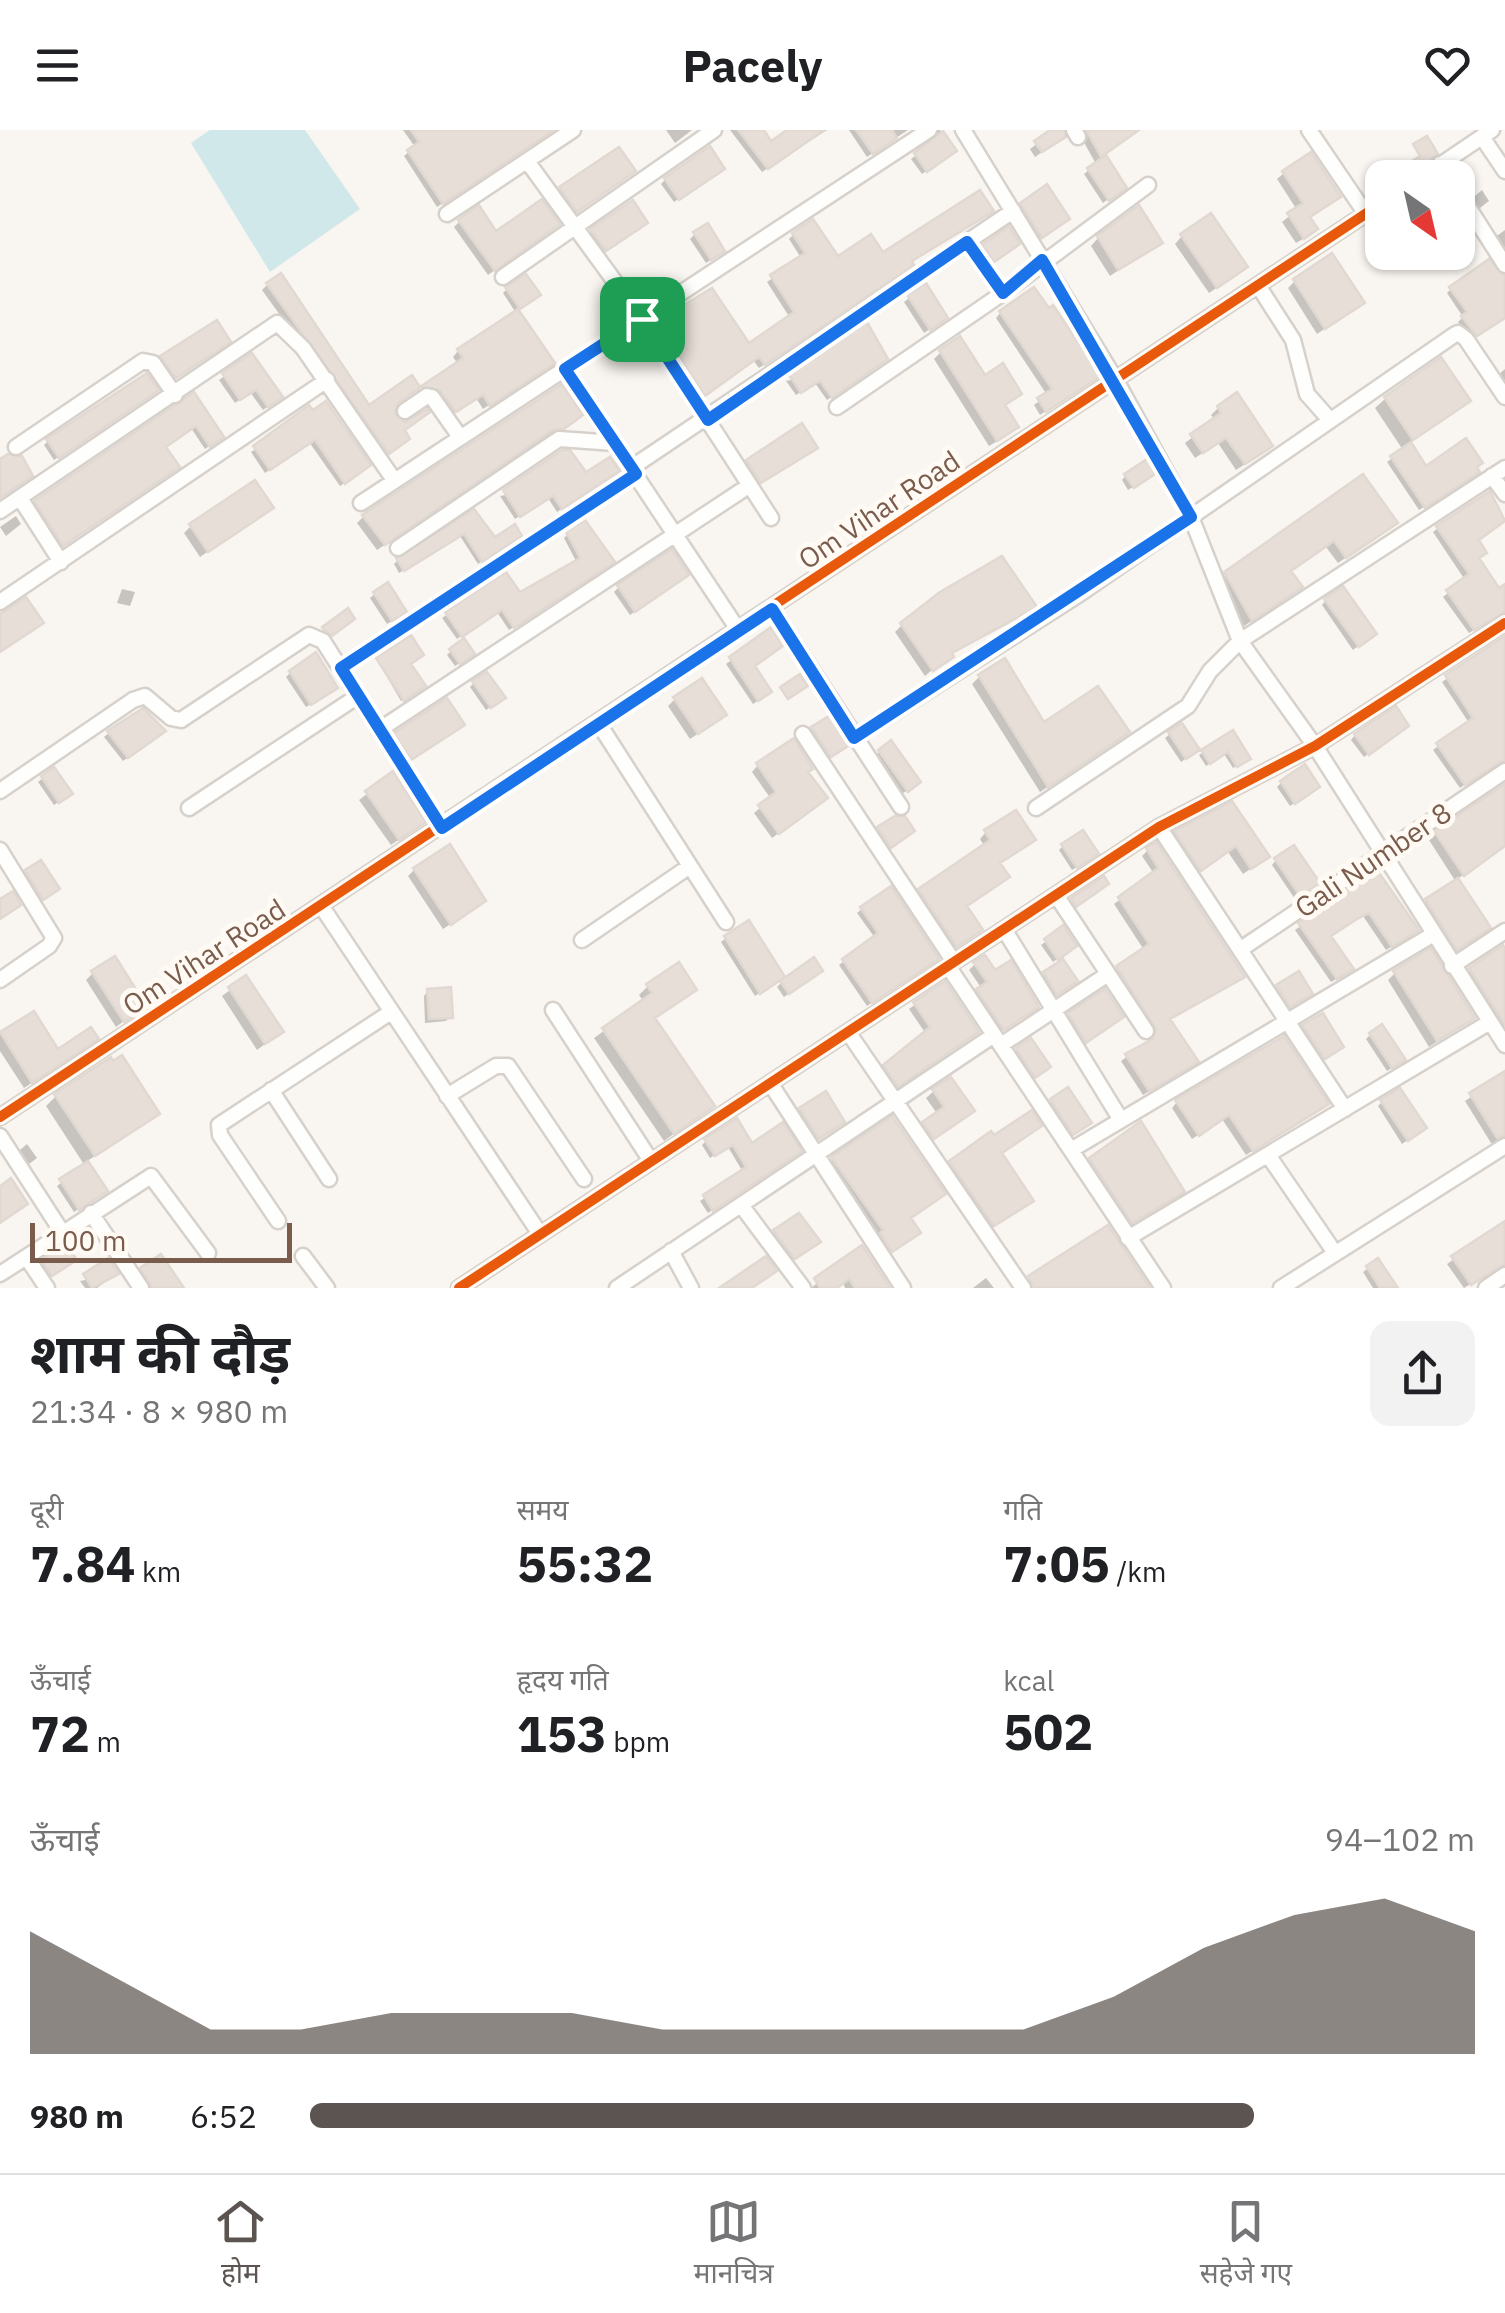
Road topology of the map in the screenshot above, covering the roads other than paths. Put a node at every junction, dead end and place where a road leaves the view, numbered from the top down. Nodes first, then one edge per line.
1 (573, 130) edge
2 (714, 130) edge
3 (929, 130) edge
4 (963, 130) edge
5 (1309, 130) edge
6 (1487, 134) edge
7 (1457, 160) edge
8 (526, 161) junction
9 (1505, 171) edge
10 (1148, 184) dead end
11 (1013, 211) junction
12 (1365, 213) edge
13 (447, 214) dead end
14 (1365, 215) edge
15 (1475, 217) edge
16 (573, 227) junction
17 (967, 242) junction
18 (1042, 260) junction
19 (1505, 264) edge
20 (502, 278) dead end
21 (1259, 286) junction
22 (1003, 293) junction
23 (642, 319) junction
24 (565, 369) junction
25 (327, 380) junction
26 (1117, 382) junction
27 (175, 396) junction
28 (1505, 397) edge
29 (837, 407) dead end
30 (405, 411) dead end
31 (708, 420) junction
32 (1330, 420) junction
33 (460, 437) junction
34 (615, 443) junction
35 (16, 446) dead end
36 (633, 471) junction
37 (1498, 472) edge
38 (394, 480) junction
39 (750, 484) junction
40 (1505, 494) edge
41 (20, 498) junction
42 (361, 503) dead end
43 (0, 512) edge
44 (1191, 517) junction
45 (771, 518) dead end
46 (676, 534) junction
47 (398, 548) dead end
48 (61, 562) junction
49 (0, 602) edge
50 (772, 609) junction
51 (1505, 623) edge
52 (740, 631) junction
53 (1240, 641) junction
54 (341, 668) junction
55 (358, 696) junction
56 (598, 724) junction
57 (379, 730) junction
58 (803, 734) dead end
59 (854, 738) junction
60 (1315, 746) junction
61 (1505, 771) edge
62 (0, 791) edge
63 (901, 807) dead end
64 (189, 808) dead end
65 (1036, 808) dead end
66 (1159, 827) junction
67 (442, 828) junction
68 (0, 850) edge
69 (1380, 854) junction
70 (690, 866) junction
71 (1056, 895) junction
72 (322, 907) junction
73 (726, 922) dead end
74 (1004, 928) junction
75 (1505, 931) edge
76 (1432, 934) junction
77 (582, 940) dead end
78 (1241, 949) junction
79 (951, 964) junction
80 (1452, 966) junction
81 (1108, 974) junction
82 (0, 980) edge
83 (1053, 1009) junction
84 (553, 1010) dead end
85 (391, 1012) junction
86 (1290, 1021) junction
87 (1490, 1022) junction
88 (1146, 1031) dead end
89 (848, 1032) junction
90 (998, 1040) junction
91 (1505, 1045) edge
92 (770, 1083) junction
93 (270, 1090) junction
94 (447, 1096) junction
95 (897, 1100) junction
96 (1345, 1109) junction
97 (0, 1117) edge
98 (1122, 1120) junction
99 (0, 1136) edge
100 (1505, 1146) edge
101 (1072, 1150) junction
102 (816, 1154) junction
103 (1268, 1155) junction
104 (651, 1161) junction
105 (329, 1179) dead end
106 (584, 1179) dead end
107 (740, 1205) junction
108 (90, 1213) junction
109 (278, 1221) dead end
110 (62, 1232) junction
111 (540, 1234) junction
112 (1128, 1238) junction
113 (672, 1251) junction
114 (1336, 1253) junction
115 (208, 1254) dead end
116 (303, 1256) dead end
117 (26, 1258) junction
118 (0, 1274) edge
119 (1505, 1276) edge
120 (46, 1288) edge
121 (141, 1288) edge
122 (327, 1288) edge
123 (459, 1288) edge
124 (617, 1288) edge
125 (691, 1288) edge
126 (803, 1288) edge
127 (903, 1288) edge
128 (1024, 1288) edge
129 (1163, 1288) edge
130 (1282, 1288) edge
131 (1486, 1288) edge

1 - 8 street
2 - 16 street
3 - 23 street
4 - 11 street
5 - 12 street
6 - 7 street
6 - 9 street
8 - 13 street
8 - 16 street
10 - 18 street
11 - 17 street
11 - 18 street
14 - 21 street, Om Vihar Road
15 - 19 street
16 - 20 street
16 - 23 street
17 - 22 street
17 - 31 street
18 - 22 street
18 - 26 street
21 - 26 street, Om Vihar Road
21 - 32 street
22 - 29 street
23 - 24 street
23 - 31 street
24 - 33 street
24 - 34 street
25 - 27 street
25 - 38 street
25 - 48 street
26 - 44 street
26 - 50 street, Om Vihar Road
27 - 35 street
27 - 41 street
28 - 32 street
30 - 33 street
31 - 36 street
31 - 39 street
32 - 44 street
33 - 38 street
34 - 36 street
34 - 47 street
36 - 46 street
36 - 54 street
37 - 40 street
37 - 53 street
38 - 42 street
39 - 45 street
39 - 46 street
41 - 43 street
41 - 48 street
44 - 53 street
44 - 59 street
46 - 52 street
46 - 57 street
48 - 49 street
50 - 52 street, Om Vihar Road
50 - 59 street
51 - 60 street
52 - 56 street, Om Vihar Road
53 - 60 street
53 - 65 street
54 - 55 street
54 - 62 street
55 - 57 street
55 - 64 street
56 - 67 street, Om Vihar Road
56 - 70 street
57 - 67 street
58 - 79 street
59 - 63 street
60 - 66 street
60 - 69 street
61 - 69 street, Gali Number 8
66 - 71 street
66 - 78 street
67 - 72 street, Om Vihar Road
68 - 82 street
69 - 76 street
69 - 78 street, Gali Number 8
70 - 73 street
70 - 77 street
71 - 74 street
71 - 81 street
72 - 85 street
72 - 97 street, Om Vihar Road
74 - 79 street
74 - 83 street
75 - 80 street
76 - 80 street
76 - 86 street
78 - 86 street
79 - 89 street
79 - 90 street
80 - 87 street
81 - 83 street
81 - 88 street
83 - 90 street
83 - 98 street
84 - 104 street
85 - 93 street
85 - 94 street
86 - 96 street
86 - 98 street
87 - 91 street
87 - 96 street
89 - 92 street
89 - 95 street
90 - 95 street
90 - 101 street
92 - 102 street
92 - 104 street
93 - 105 street
93 - 109 street
94 - 106 street
94 - 111 street
95 - 102 street
95 - 128 street
96 - 103 street
98 - 101 street
99 - 110 street
100 - 114 street
101 - 112 street
102 - 107 street
102 - 127 street
103 - 112 street
103 - 114 street
104 - 111 street
107 - 113 street
107 - 126 street
108 - 110 street
108 - 115 street
108 - 121 street
110 - 117 street
111 - 123 street
112 - 129 street
113 - 124 street
113 - 125 street
114 - 130 street
116 - 122 street
117 - 118 street
117 - 120 street
119 - 131 street

